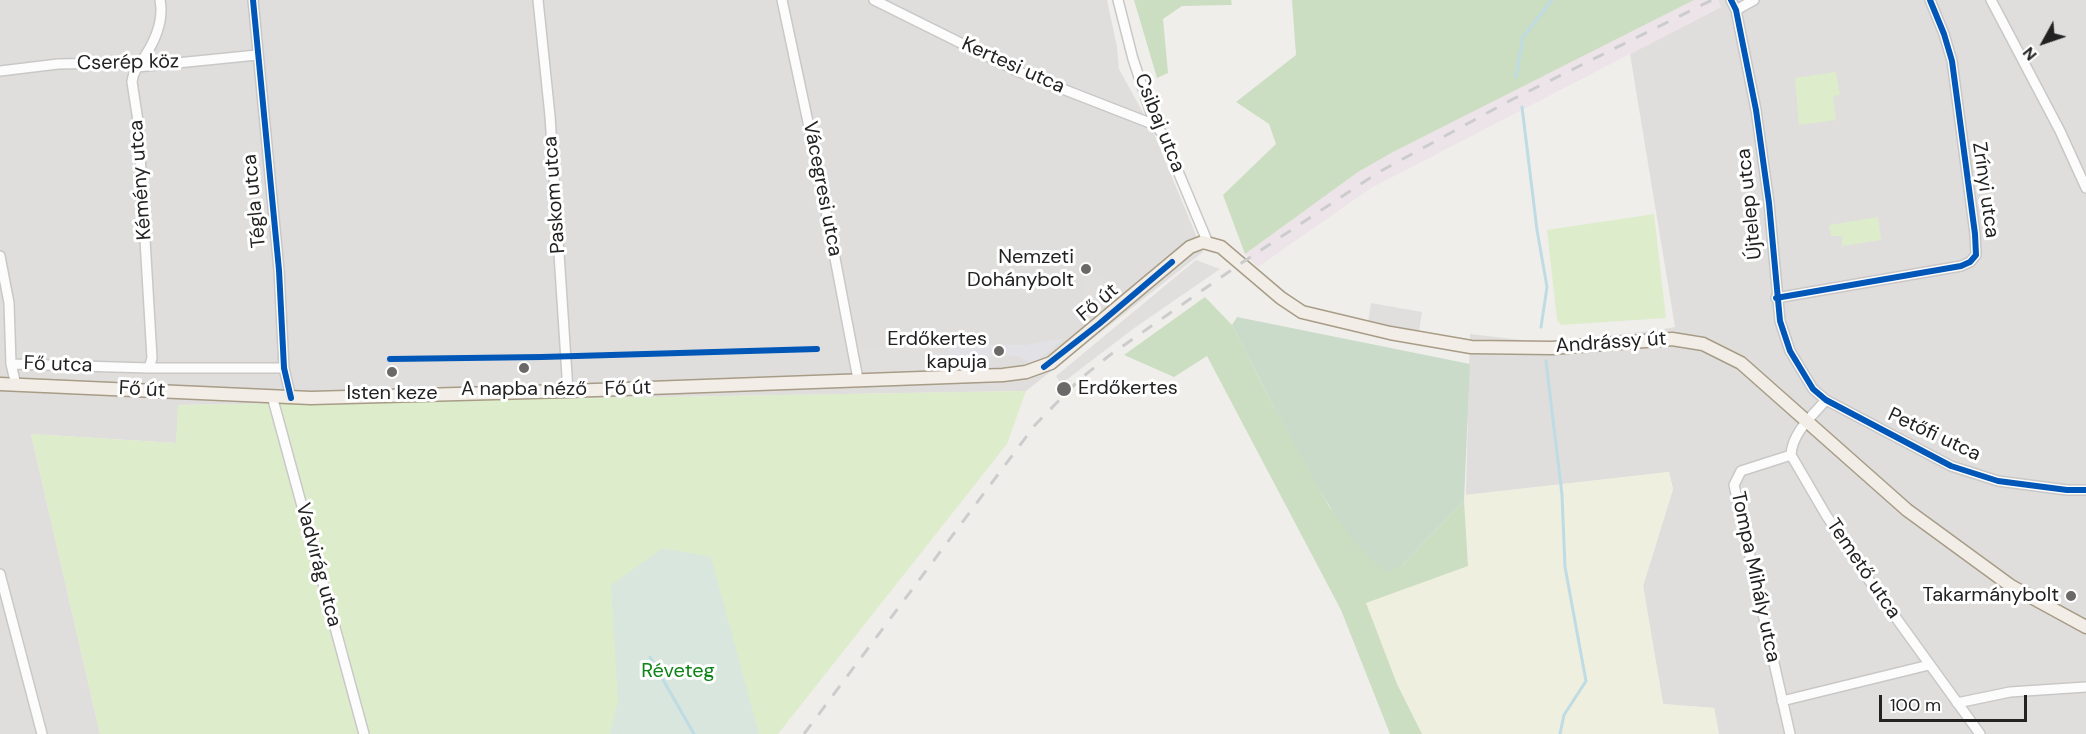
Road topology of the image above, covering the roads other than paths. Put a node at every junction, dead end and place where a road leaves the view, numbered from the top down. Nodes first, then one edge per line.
1 (160, 0) edge
2 (253, 0) edge
3 (538, 0) edge
4 (782, 0) edge
5 (874, 0) edge
6 (1118, 0) edge
7 (1731, 0) edge
8 (1754, 0) edge
9 (1930, 0) edge
10 (1991, 0) edge
11 (890, 4) edge
12 (1736, 10) junction
13 (257, 55) junction
14 (137, 67) junction
15 (0, 71) edge
16 (1155, 125) junction
17 (2086, 188) edge
18 (1208, 243) junction
19 (0, 256) edge
20 (1776, 298) junction
21 (11, 364) junction
22 (149, 368) junction
23 (284, 368) junction
24 (858, 380) junction
25 (0, 384) edge
26 (16, 385) junction
27 (1813, 388) joint
28 (568, 391) junction
29 (272, 396) junction
30 (291, 398) junction
31 (1826, 400) junction
32 (1807, 422) junction
33 (1791, 455) junction
34 (2086, 490) edge
35 (0, 574) edge
36 (2086, 627) edge
37 (1929, 665) junction
38 (2086, 687) edge
39 (1782, 701) junction
40 (1958, 703) junction
41 (42, 734) edge
42 (364, 734) edge
43 (1790, 734) edge
44 (1980, 734) edge

1 - 14 street, Kémény utca
2 - 13 street, Tégla utca
3 - 28 street, Paskom utca
4 - 24 street, Vácegresi utca
5 - 11 street, Kertesi utca
6 - 16 street, Csibaj utca
7 - 12 street, Újtelep utca
8 - 12 street
9 - 20 street, Zrínyi utca
10 - 17 street
11 - 16 street, Kertesi utca
12 - 20 street, Újtelep utca
13 - 14 street, Cserép köz
13 - 23 street, Tégla utca
14 - 15 street, Cserép köz
14 - 22 street, Kémény utca
16 - 18 street, Csibaj utca
18 - 24 main road, Fő út
18 - 32 main road, Andrássy út
19 - 21 street
20 - 27 street, Újtelep utca
21 - 22 street, Fő utca
21 - 26 street
22 - 23 street, Fő utca
23 - 30 street, Tégla utca
24 - 28 main road, Fő út
25 - 26 main road, Fő út
26 - 29 main road, Fő út
27 - 31 street, Petőfi utca
28 - 30 main road, Fő út
29 - 30 main road, Fő út
29 - 42 street, Vadvirág utca
31 - 32 street
31 - 34 street, Petőfi utca
32 - 33 street
32 - 36 main road, Andrássy út
33 - 37 street, Temető utca
33 - 39 street, Tompa Mihály utca
35 - 41 street
37 - 39 street
37 - 40 street, Temető utca
38 - 40 street
39 - 43 street, Tompa Mihály utca
40 - 44 street, Temető utca

